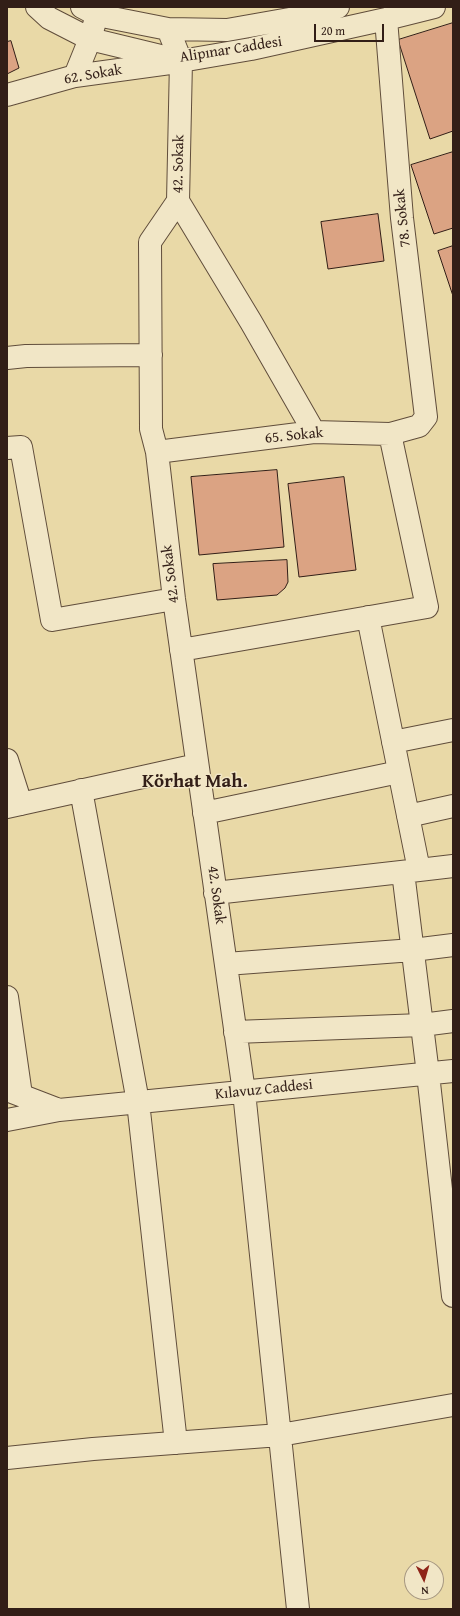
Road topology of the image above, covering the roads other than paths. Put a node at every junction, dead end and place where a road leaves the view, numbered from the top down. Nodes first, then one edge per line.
1 (37, 7) edge
2 (338, 7) edge
3 (434, 7) edge
4 (92, 10) edge
5 (386, 19) junction
6 (168, 29) junction
7 (90, 39) junction
8 (181, 61) junction
9 (75, 76) junction
10 (7, 95) edge
11 (178, 201) junction
12 (151, 355) junction
13 (7, 358) edge
14 (426, 417) joint
15 (314, 432) junction
16 (390, 434) junction
17 (14, 448) edge
18 (157, 452) junction
19 (174, 599) junction
20 (368, 617) junction
21 (181, 650) junction
22 (453, 730) edge
23 (393, 742) junction
24 (7, 760) edge
25 (197, 765) junction
26 (399, 772) junction
27 (81, 790) junction
28 (14, 805) edge
29 (453, 806) edge
30 (204, 813) junction
31 (408, 816) junction
32 (453, 866) edge
33 (411, 871) junction
34 (215, 893) junction
35 (453, 945) edge
36 (412, 950) junction
37 (226, 964) junction
38 (7, 997) edge
39 (453, 1021) edge
40 (422, 1025) junction
41 (235, 1032) junction
42 (453, 1071) edge
43 (428, 1074) junction
44 (14, 1092) edge
45 (244, 1092) junction
46 (138, 1102) junction
47 (67, 1110) junction
48 (7, 1120) edge
49 (453, 1296) edge
50 (453, 1404) edge
51 (280, 1435) junction
52 (176, 1443) junction
53 (7, 1453) edge
54 (7, 1458) edge
55 (298, 1609) edge

1 - 7 street, Alipınar Caddesi
2 - 6 street, Alipınar Caddesi
3 - 5 street, Alipınar Caddesi
4 - 6 street, Alipınar Caddesi
4 - 7 street
5 - 8 street, Alipınar Caddesi
5 - 14 street, 78. Sokak
6 - 8 street
7 - 8 street, Alipınar Caddesi
7 - 9 street
8 - 9 street, 62. Sokak
8 - 11 street, 42. Sokak
9 - 10 street, 62. Sokak
11 - 12 street, 42. Sokak
11 - 15 street
12 - 13 street
12 - 18 street, 42. Sokak
14 - 16 street, 65. Sokak
15 - 16 street, 65. Sokak
15 - 18 street, 65. Sokak
16 - 20 street
17 - 19 street
18 - 19 street, 42. Sokak
19 - 21 street, 42. Sokak
20 - 21 street
20 - 23 street
21 - 25 street, 42. Sokak
22 - 23 street
23 - 26 street
24 - 28 street
25 - 27 street
25 - 30 street, 42. Sokak
26 - 30 street
26 - 31 street
27 - 28 street
27 - 46 street
29 - 31 street
30 - 34 street, 42. Sokak
31 - 33 street
32 - 33 street
33 - 34 street
33 - 36 street
34 - 37 street, 42. Sokak
35 - 36 street
36 - 37 street
36 - 40 street
37 - 41 street, 42. Sokak
38 - 44 street
39 - 40 street
40 - 41 street
40 - 43 street
41 - 45 street, 42. Sokak
42 - 43 street, Kılavuz Caddesi
43 - 45 street, Kılavuz Caddesi
43 - 49 street
44 - 47 street
45 - 46 street, Kılavuz Caddesi
45 - 51 street, 42. Sokak
46 - 47 street, Kılavuz Caddesi
46 - 52 street
47 - 48 street, Kılavuz Caddesi
50 - 51 street
51 - 52 street
51 - 55 street, 42. Sokak
52 - 54 street
53 - 54 street

